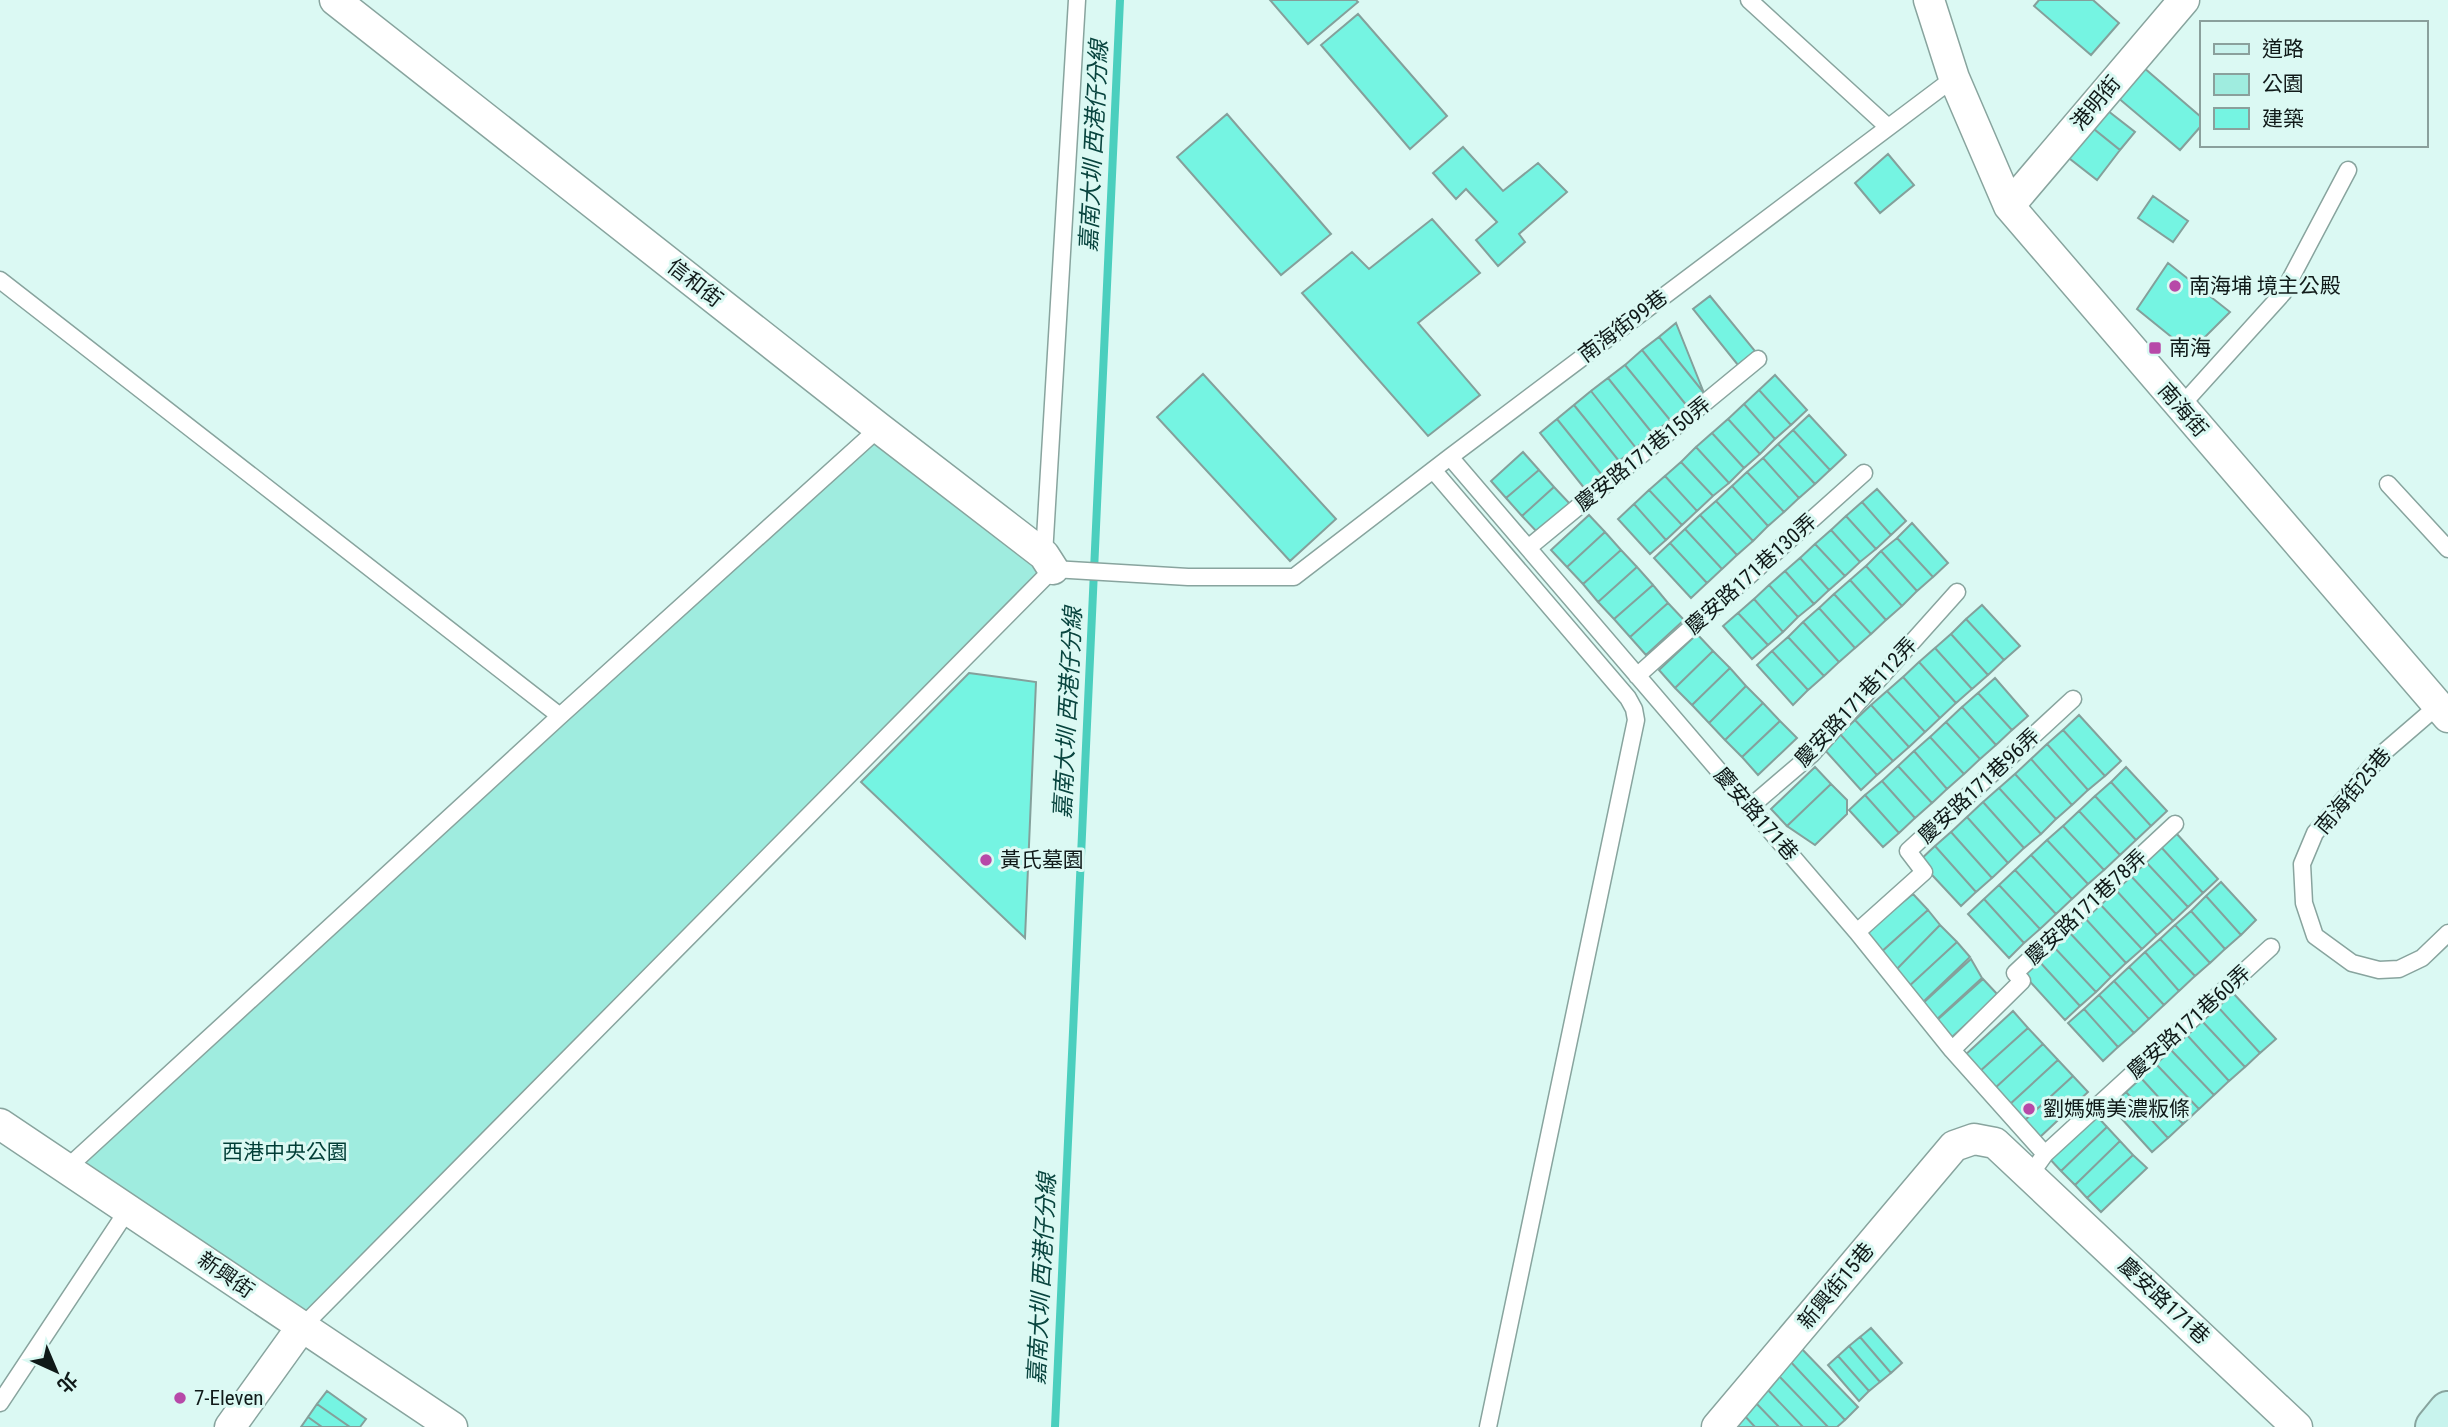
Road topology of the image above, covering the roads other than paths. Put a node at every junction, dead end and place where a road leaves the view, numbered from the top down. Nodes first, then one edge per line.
1 (335, 0) edge
2 (1077, 0) edge
3 (1749, 0) edge
4 (1929, 0) edge
5 (2183, 0) edge
6 (1954, 78) junction
7 (1888, 127) junction
8 (2348, 170) dead end
9 (2008, 206) junction
10 (0, 280) edge
11 (1758, 359) dead end
12 (2180, 407) junction
13 (879, 428) junction
14 (1450, 457) junction
15 (1433, 470) junction
16 (1864, 472) dead end
17 (2388, 484) dead end
18 (1528, 548) junction
19 (2448, 550) edge
20 (1049, 562) junction
21 (1957, 592) dead end
22 (1637, 676) junction
23 (2073, 699) dead end
24 (2445, 706) edge
25 (560, 716) junction
26 (1750, 807) junction
27 (2175, 824) dead end
28 (1857, 932) junction
29 (2448, 933) edge
30 (2272, 947) dead end
31 (1952, 1050) junction
32 (0, 1124) edge
33 (1954, 1146) joint
34 (2037, 1164) junction
35 (66, 1168) junction
36 (129, 1208) junction
37 (302, 1328) junction
38 (0, 1403) edge
39 (2448, 1411) edge
40 (230, 1427) edge
41 (452, 1427) edge
42 (1488, 1427) edge
43 (1717, 1427) edge
44 (2297, 1427) edge
45 (2435, 1427) edge

1 - 13 street, 信和街
2 - 20 lane
3 - 7 lane
4 - 6 street, 南海街
5 - 9 street, 港明街
6 - 7 lane, 南海街99巷
6 - 9 street, 南海街
7 - 14 lane, 南海街99巷
8 - 12 lane
9 - 12 street, 南海街
10 - 25 lane
11 - 18 lane, 慶安路171巷150弄
12 - 24 street, 南海街
13 - 20 street, 信和街
13 - 25 lane
14 - 15 lane, 南海街99巷
14 - 18 lane, 慶安路171巷
15 - 20 lane, 南海街99巷
15 - 42 lane
16 - 22 lane, 慶安路171巷130弄
17 - 19 lane
18 - 22 lane, 慶安路171巷
20 - 37 lane
21 - 26 lane, 慶安路171巷112弄
22 - 26 lane, 慶安路171巷
23 - 28 lane, 慶安路171巷96弄
24 - 29 lane, 南海街25巷
25 - 35 lane
26 - 28 lane, 慶安路171巷
27 - 31 lane, 慶安路171巷78弄
28 - 31 lane, 慶安路171巷
30 - 34 lane, 慶安路171巷60弄
31 - 34 lane, 慶安路171巷
32 - 35 street, 新興街
33 - 34 street, 慶安路171巷
33 - 43 street, 新興街15巷
34 - 44 street, 慶安路171巷
35 - 36 street, 新興街
36 - 37 street, 新興街
36 - 38 lane
37 - 40 street
37 - 41 street, 新興街
39 - 45 main road

